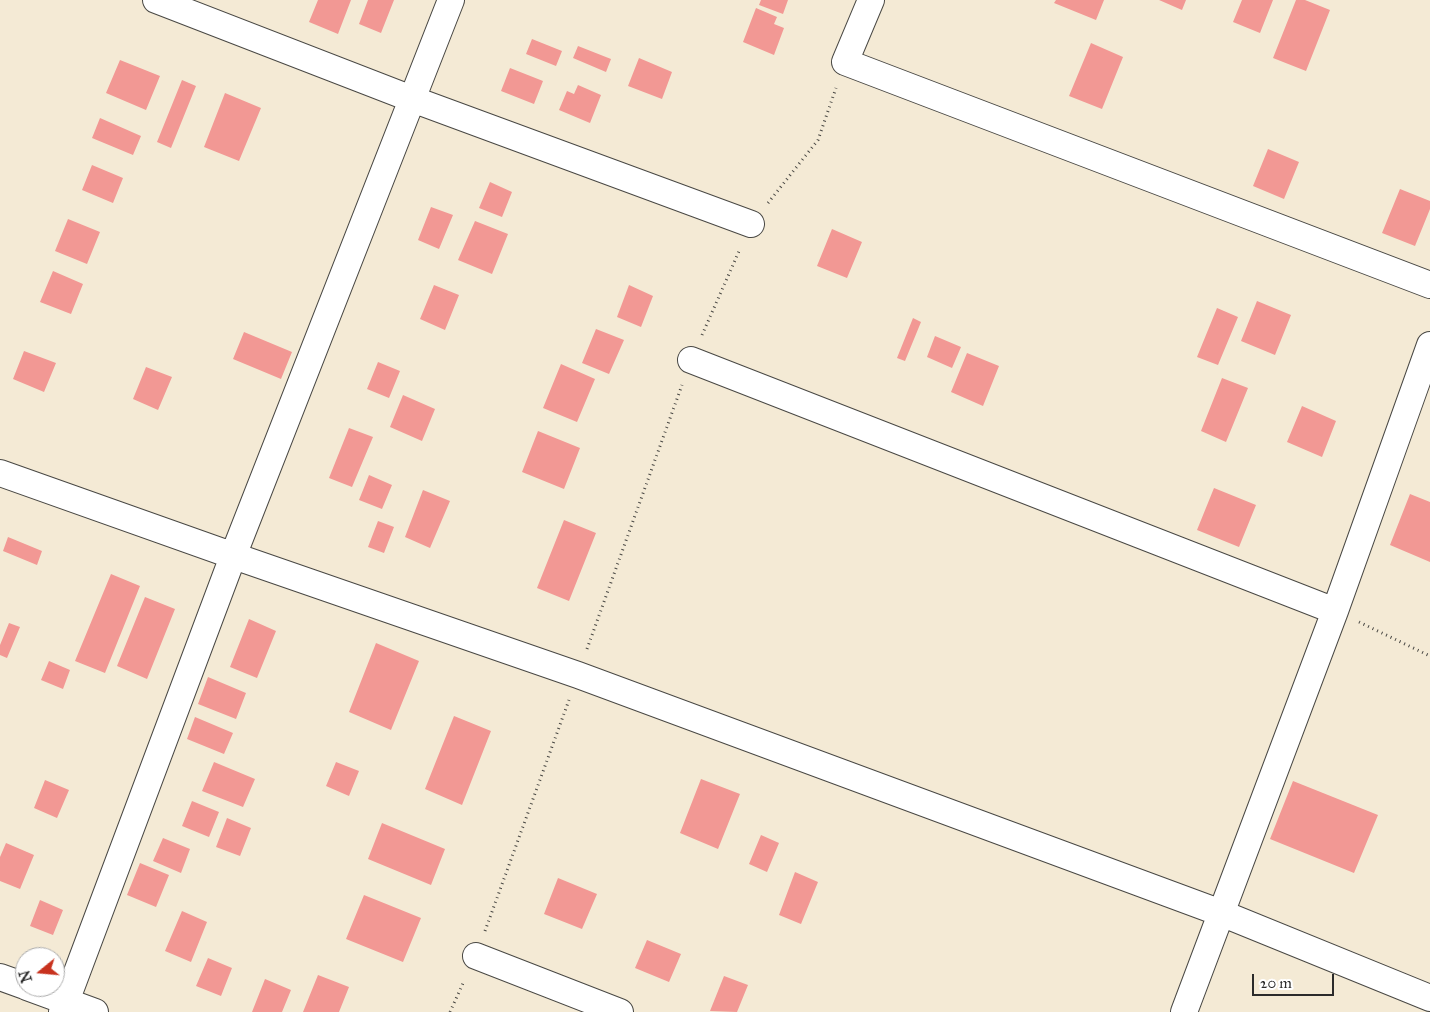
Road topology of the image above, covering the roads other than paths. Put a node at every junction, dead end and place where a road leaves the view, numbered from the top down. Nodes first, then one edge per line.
1 (156, 0) edge
2 (451, 0) edge
3 (871, 0) edge
4 (412, 99) junction
5 (751, 224) road end
6 (1430, 284) edge
7 (1430, 345) edge
8 (691, 360) road end
9 (0, 473) edge
10 (234, 556) junction
11 (1336, 611) junction
12 (1221, 913) junction
13 (476, 956) road end
14 (0, 977) edge
15 (15, 983) edge
16 (45, 997) edge
17 (1430, 998) edge
18 (64, 1007) edge
19 (95, 1012) edge
20 (620, 1012) edge
21 (1184, 1012) edge

1 - 4 street
2 - 4 street
3 - 6 street
4 - 5 street
4 - 10 street
7 - 11 street
8 - 11 street
9 - 10 street
10 - 12 street
10 - 18 street
11 - 12 street
12 - 17 street
12 - 21 street
13 - 20 street
14 - 15 street
16 - 18 street
18 - 19 street

